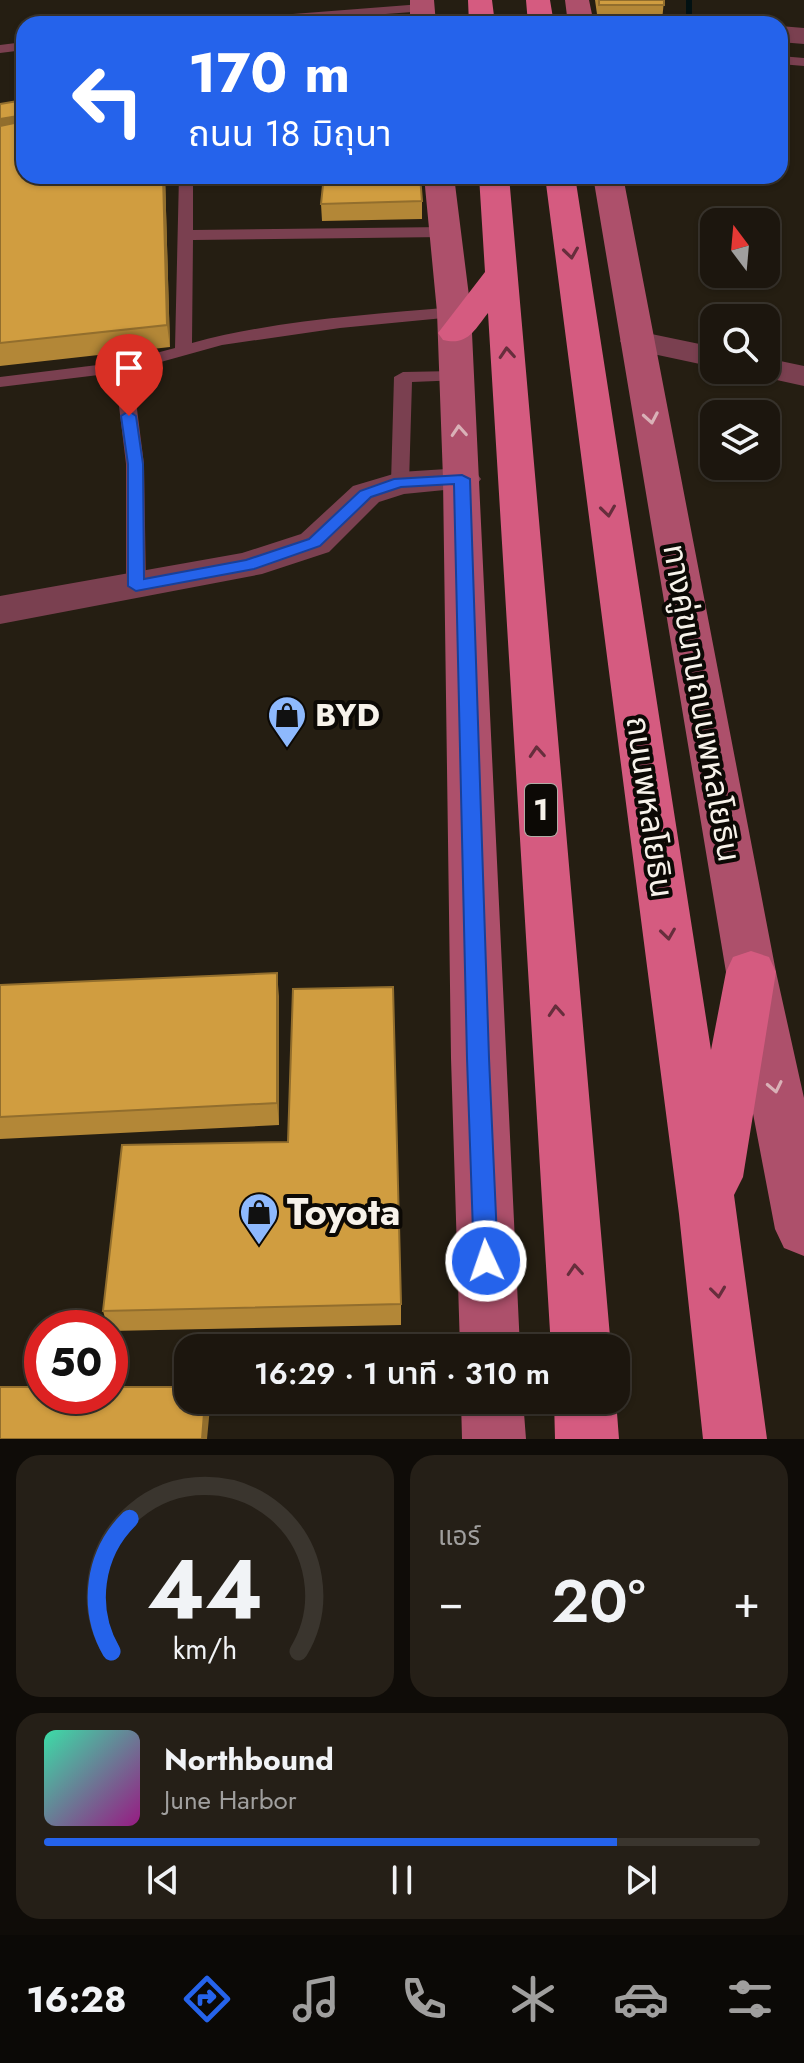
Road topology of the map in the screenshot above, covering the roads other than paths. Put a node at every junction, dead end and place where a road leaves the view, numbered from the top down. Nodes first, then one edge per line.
1 (186, 184) edge
2 (440, 184) edge
3 (495, 184) edge
4 (561, 184) edge
5 (609, 184) edge
6 (445, 232) junction
7 (185, 235) junction
8 (501, 273) junction
9 (455, 340) junction
10 (637, 341) junction
11 (183, 349) junction
12 (700, 354) edge
13 (123, 367) junction
14 (780, 371) edge
15 (804, 376) edge
16 (0, 382) edge
17 (462, 479) junction
18 (400, 483) junction
19 (136, 586) junction
20 (0, 610) edge
21 (751, 972) junction
22 (708, 1214) junction
23 (804, 1229) edge
24 (489, 1334) edge
25 (580, 1334) edge
26 (493, 1414) edge
27 (586, 1414) edge
28 (494, 1439) edge
29 (587, 1439) edge
30 (735, 1439) edge

1 - 7 lane
2 - 6 main road
3 - 8 main road, 1
4 -> 22 main road, ถนนพหลโยธิน
5 - 10 main road, ทางคู่ขนานถนนพหลโยธิน
6 - 7 lane
6 - 9 main road
7 - 11 lane
8 - 9 main road
25 -> 8 main road, 1
9 - 11 lane
17 -> 9 main road
9 - 18 lane
10 - 12 street
10 -> 21 main road, ทางคู่ขนานถนนพหลโยธิน
11 - 13 lane
13 - 16 lane
13 - 19 lane
14 - 15 street
17 - 18 street
17 - 24 main road
18 - 19 street
19 - 20 street
21 - 22 main road
21 -> 23 main road, ทางคู่ขนานถนนพหลโยธิน
22 -> 30 main road, ถนนพหลโยธิน
26 - 28 main road
27 - 29 main road

